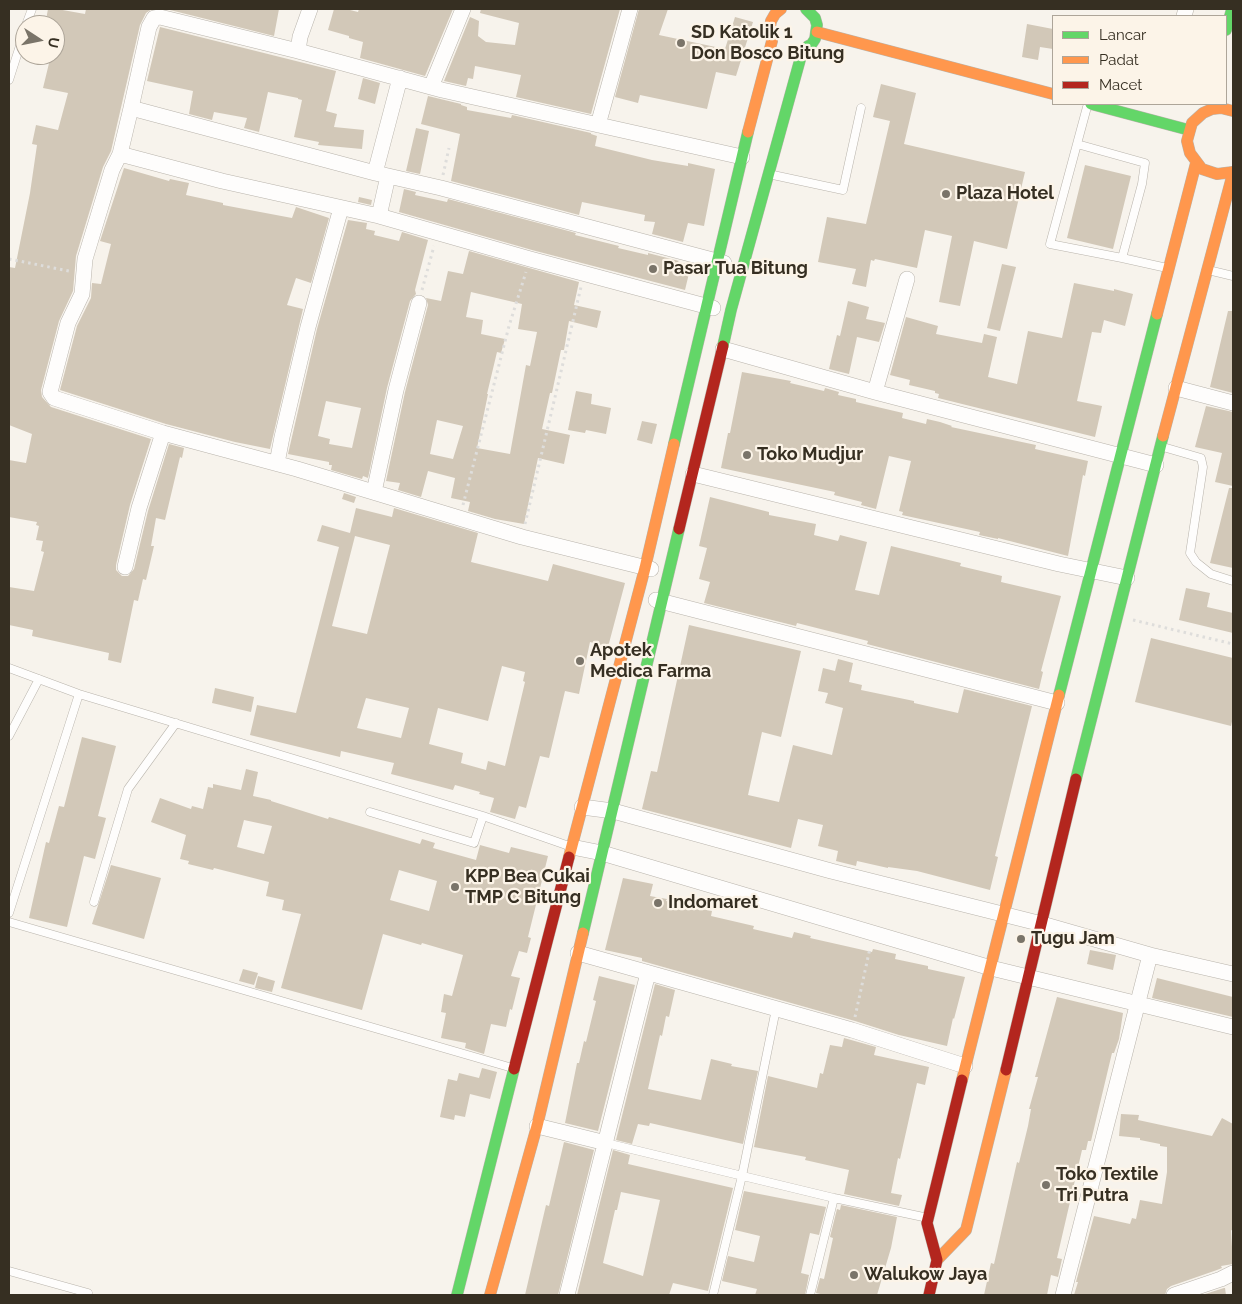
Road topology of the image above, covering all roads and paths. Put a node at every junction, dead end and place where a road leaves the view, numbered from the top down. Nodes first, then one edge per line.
1 (310, 9) edge
2 (463, 9) edge
3 (630, 9) edge
4 (781, 9) edge
5 (1232, 9) edge
6 (809, 10) edge
7 (1227, 26) edge
8 (817, 32) junction
9 (772, 40) junction
10 (803, 49) junction
11 (298, 51) junction
12 (15, 61) edge
13 (400, 78) junction
14 (9, 80) edge
15 (431, 87) junction
16 (1052, 94) edge
17 (1089, 105) edge
18 (1093, 105) edge
19 (131, 108) junction
20 (861, 108) dead end
21 (1204, 108) edge
22 (1233, 110) edge
23 (598, 125) junction
24 (1189, 130) junction
25 (1077, 144) junction
26 (449, 148) dead end
27 (120, 154) junction
28 (742, 157) junction
29 (1196, 163) junction
30 (1233, 173) edge
31 (768, 174) junction
32 (381, 175) junction
33 (441, 188) junction
34 (341, 208) junction
35 (380, 216) junction
36 (438, 232) junction
37 (1122, 258) junction
38 (9, 259) edge
39 (530, 259) junction
40 (718, 262) junction
41 (743, 266) junction
42 (1167, 268) junction
43 (1206, 270) junction
44 (82, 272) junction
45 (584, 273) junction
46 (1233, 276) edge
47 (906, 279) dead end
48 (419, 303) joint
49 (707, 307) junction
50 (731, 310) junction
51 (723, 349) junction
52 (1176, 388) junction
53 (875, 392) junction
54 (1233, 403) edge
55 (163, 433) junction
56 (1161, 446) junction
57 (1119, 456) junction
58 (277, 463) junction
59 (1156, 465) junction
60 (693, 474) junction
61 (374, 492) junction
62 (460, 518) junction
63 (522, 537) junction
64 (125, 567) dead end
65 (645, 568) junction
66 (668, 571) junction
67 (1090, 572) junction
68 (1127, 578) junction
69 (1233, 581) edge
70 (637, 598) junction
71 (660, 601) junction
72 (1118, 617) junction
73 (1233, 644) edge
74 (9, 668) edge
75 (39, 679) junction
76 (79, 694) junction
77 (1057, 703) junction
78 (176, 723) junction
79 (9, 736) edge
80 (582, 807) junction
81 (613, 811) junction
82 (370, 812) dead end
83 (483, 816) junction
84 (572, 847) junction
85 (602, 853) junction
86 (94, 902) dead end
87 (9, 912) edge
88 (1003, 914) junction
89 (9, 922) edge
90 (1042, 924) junction
91 (873, 934) junction
92 (578, 953) junction
93 (1150, 955) junction
94 (991, 968) junction
95 (648, 973) junction
96 (1233, 974) edge
97 (1030, 977) junction
98 (1137, 1003) junction
99 (776, 1009) junction
100 (1233, 1027) edge
101 (852, 1030) junction
102 (965, 1066) junction
103 (514, 1069) junction
104 (537, 1126) junction
105 (606, 1143) junction
106 (742, 1176) junction
107 (834, 1198) junction
108 (928, 1218) junction
109 (938, 1260) junction
110 (9, 1271) edge
111 (1233, 1273) edge
112 (90, 1295) edge
113 (457, 1295) edge
114 (490, 1295) edge
115 (568, 1295) edge
116 (713, 1295) edge
117 (810, 1295) edge
118 (929, 1295) edge
119 (1063, 1295) edge
120 (1174, 1295) edge

1 - 11 street
2 - 15 street
3 - 23 street
4 - 9 main road
5 - 7 main road
6 - 8 main road
8 - 10 main road
8 - 16 main road
9 - 10 main road
9 - 28 main road
10 - 31 main road
11 - 13 street
11 - 19 street
12 - 14 lane
13 - 15 street
13 - 32 street
15 - 23 street
17 - 25 lane
18 - 24 main road
19 - 27 street
19 - 32 street
20 - 31 lane
21 - 22 main road
21 - 24 main road
23 - 28 street
24 - 29 main road
25 - 37 lane
25 - 37 lane
26 - 33 path
27 - 34 street
27 - 44 street
28 - 40 main road
29 - 30 main road
29 - 42 main road
30 - 43 main road
31 - 41 main road
32 - 33 street
32 - 35 street
33 - 40 street
34 - 35 street
34 - 58 street
35 - 36 street
36 - 39 street
36 - 48 path
37 - 42 lane
38 - 44 path
39 - 45 street
39 - 62 path
40 - 41 street
40 - 49 main road
41 - 50 main road
42 - 57 main road
43 - 46 lane
43 - 52 main road
44 - 55 street
45 - 49 street
45 - 63 path
47 - 53 street
48 - 61 street
49 - 50 street
49 - 65 main road
50 - 51 main road
51 - 53 street
51 - 60 main road
52 - 54 street
52 - 56 main road
53 - 57 street
55 - 58 street
55 - 64 street
56 - 59 main road
56 - 69 lane
57 - 59 street
57 - 67 main road
58 - 61 street
59 - 68 main road
60 - 66 main road
60 - 67 street
61 - 62 street
62 - 63 street
63 - 65 street
65 - 66 street
65 - 70 main road
66 - 71 main road
67 - 68 street
67 - 77 main road
68 - 72 main road
70 - 71 street
70 - 80 main road
71 - 77 street
71 - 81 main road
72 - 73 path
72 - 90 main road
74 - 75 lane
75 - 76 lane
75 - 79 lane
76 - 78 lane
76 - 87 lane
77 - 88 main road
78 - 83 lane
78 - 86 lane
80 - 81 street
80 - 84 main road
81 - 85 main road
81 - 88 street
82 - 83 lane
83 - 84 lane
84 - 85 street
84 - 103 main road
85 - 91 street
85 - 92 main road
88 - 90 street
88 - 94 main road
89 - 103 lane
90 - 93 street
90 - 97 main road
91 - 94 street
91 - 101 path
92 - 95 street
92 - 104 main road
93 - 96 street
93 - 98 street
94 - 97 street
94 - 102 main road
95 - 99 street
95 - 105 street
97 - 98 street
97 - 109 main road
98 - 100 street
98 - 119 street
99 - 101 street
99 - 106 lane
101 - 102 street
102 - 108 main road
103 - 113 main road
104 - 105 street
104 - 114 main road
105 - 106 lane
105 - 115 street
106 - 107 lane
106 - 116 lane
107 - 108 lane
107 - 117 lane
108 - 109 main road
109 - 118 main road
110 - 112 lane
111 - 120 street

